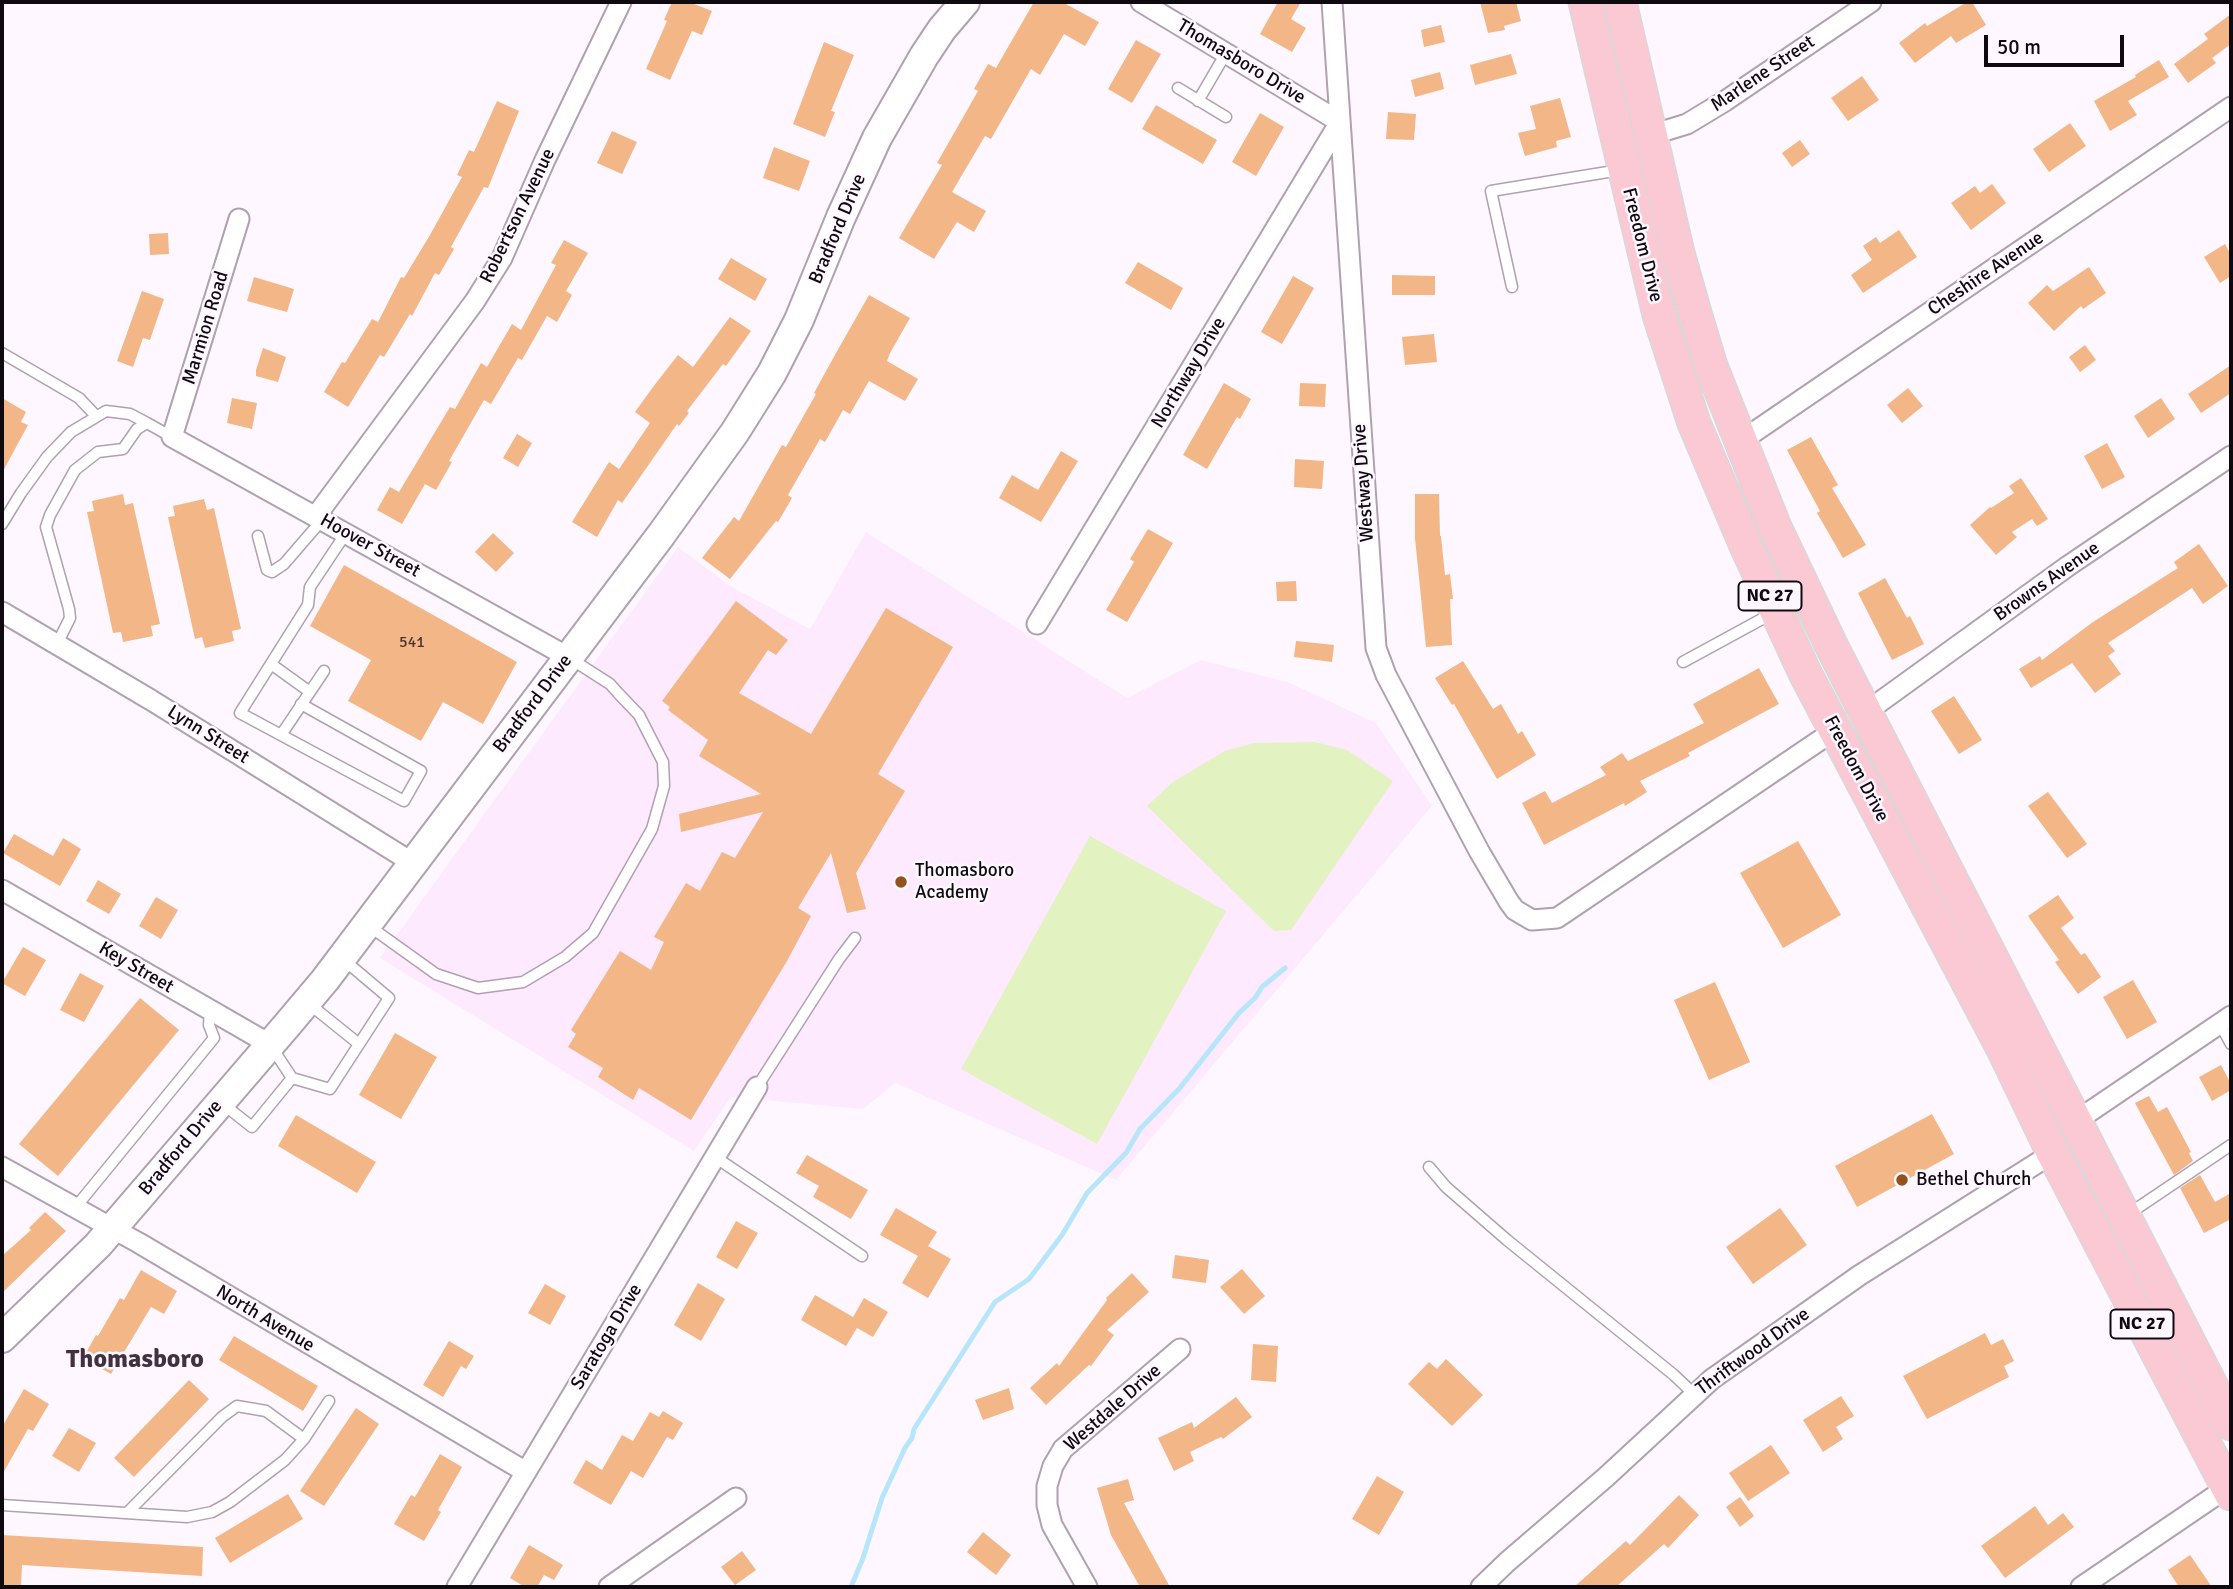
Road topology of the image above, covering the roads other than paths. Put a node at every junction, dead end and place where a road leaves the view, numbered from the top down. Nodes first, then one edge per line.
1 (621, 2) edge
2 (965, 2) edge
3 (1141, 2) edge
4 (1332, 2) edge
5 (1585, 2) edge
6 (1620, 2) edge
7 (1871, 2) edge
8 (1226, 53) junction
9 (1178, 88) dead end
10 (1198, 101) junction
11 (2231, 107) edge
12 (1226, 117) dead end
13 (1340, 122) junction
14 (1651, 135) junction
15 (1624, 169) junction
16 (239, 219) dead end
17 (1512, 287) dead end
18 (2, 353) edge
19 (96, 416) junction
20 (147, 424) junction
21 (172, 437) junction
22 (1741, 441) junction
23 (2231, 456) edge
24 (319, 517) junction
25 (2, 524) edge
26 (346, 533) junction
27 (258, 536) dead end
28 (1777, 611) junction
29 (2, 612) edge
30 (1037, 624) dead end
31 (57, 644) junction
32 (568, 657) junction
33 (1683, 662) dead end
34 (271, 664) junction
35 (324, 671) dead end
36 (310, 692) junction
37 (301, 704) junction
38 (1866, 712) junction
39 (1835, 730) junction
40 (281, 735) junction
41 (412, 863) junction
42 (1909, 870) junction
43 (2, 890) edge
44 (367, 924) junction
45 (855, 938) dead end
46 (341, 958) junction
47 (307, 1002) junction
48 (210, 1010) junction
49 (2226, 1020) edge
50 (359, 1044) junction
51 (2231, 1044) edge
52 (271, 1045) junction
53 (292, 1078) junction
54 (757, 1087) joint
55 (220, 1101) junction
56 (2076, 1121) junction
57 (2231, 1145) edge
58 (2053, 1153) junction
59 (715, 1157) junction
60 (2, 1167) edge
61 (1429, 1167) dead end
62 (75, 1209) junction
63 (2125, 1216) junction
64 (112, 1228) junction
65 (862, 1256) dead end
66 (2, 1338) edge
67 (1180, 1349) dead end
68 (1694, 1394) junction
69 (329, 1401) dead end
70 (2231, 1424) edge
71 (2231, 1436) edge
72 (304, 1439) junction
73 (526, 1472) junction
74 (2229, 1491) edge
75 (736, 1498) dead end
76 (2, 1505) edge
77 (127, 1513) junction
78 (457, 1587) edge
79 (610, 1587) edge
80 (1087, 1587) edge
81 (1481, 1587) edge
82 (2081, 1587) edge

1 - 24 street, Robertson Avenue
2 - 32 street, Bradford Drive
3 - 8 street, Thomasboro Drive
4 - 13 street, Westway Drive
5 - 15 main road, Freedom Drive / NC 27
6 - 14 main road, Freedom Drive / NC 27
7 - 14 street, Marlene Street
8 - 10 lane
8 - 13 street, Thomasboro Drive
9 - 10 lane
10 - 12 lane
11 - 22 street, Cheshire Avenue
13 - 30 street, Northway Drive
13 - 39 street, Westway Drive
14 - 22 main road, Freedom Drive / NC 27
15 - 17 lane
15 - 28 main road, Freedom Drive / NC 27
16 - 21 street, Marmion Road
18 - 19 lane
19 - 20 lane
19 - 25 lane
20 - 21 lane
20 - 31 lane
21 - 24 street, Hoover Street
22 - 38 main road, Freedom Drive / NC 27
23 - 38 street, Browns Avenue
24 - 26 street, Hoover Street
24 - 27 lane
26 - 32 street, Hoover Street
26 - 34 lane
28 - 33 lane
28 - 39 main road, Freedom Drive / NC 27
29 - 31 street, Lynn Street
31 - 41 street, Lynn Street
32 - 41 street, Bradford Drive
32 - 44 lane
34 - 36 lane
34 - 40 lane
35 - 36 lane
36 - 37 lane
37 - 40 lane
37 - 40 lane
38 - 56 main road, Freedom Drive / NC 27
39 - 42 main road, Freedom Drive / NC 27
41 - 44 street, Bradford Drive
42 - 56 main road
42 - 58 main road, Freedom Drive / NC 27
43 - 48 street, Key Street
44 - 46 street, Bradford Drive
45 - 54 lane
46 - 47 street, Bradford Drive
46 - 50 lane
47 - 50 lane
47 - 52 street, Bradford Drive
48 - 52 street, Key Street
48 - 62 lane
49 - 51 lane
49 - 56 street
50 - 53 lane
52 - 53 lane
52 - 55 street, Bradford Drive
53 - 55 lane
54 - 59 street, Saratoga Drive
55 - 64 street, Bradford Drive
56 - 63 main road, Freedom Drive / NC 27
57 - 63 lane
58 - 68 street, Thriftwood Drive
58 - 71 main road
58 - 74 main road, Freedom Drive / NC 27
59 - 65 lane
59 - 73 street, Saratoga Drive
60 - 62 street, North Avenue
61 - 68 lane
62 - 64 street, North Avenue
63 - 70 main road, Freedom Drive / NC 27
64 - 66 street, Bradford Drive
64 - 73 street, North Avenue
67 - 80 street, Westdale Drive
68 - 81 street, Thriftwood Drive
69 - 72 lane
72 - 77 lane
72 - 77 lane
73 - 78 street, Saratoga Drive
74 - 82 street
75 - 79 street
76 - 77 lane

